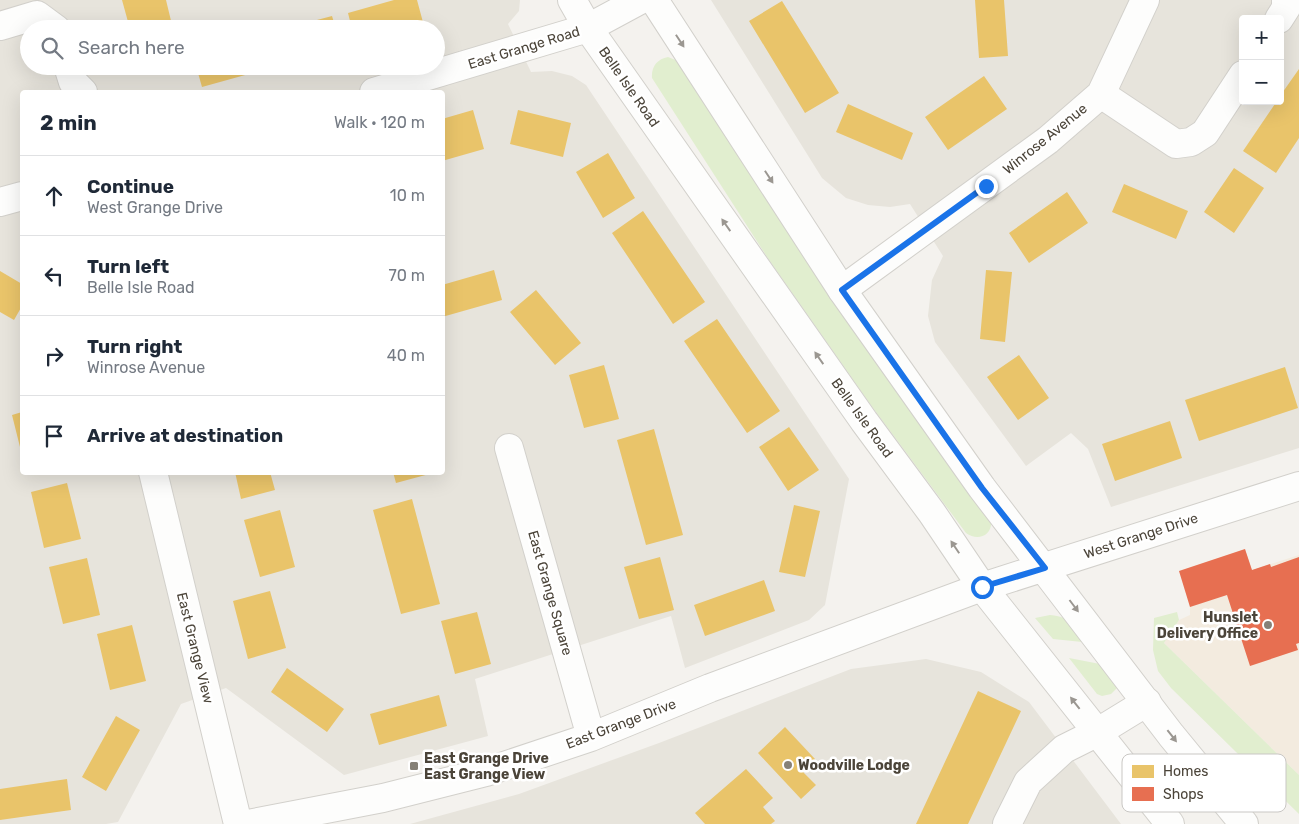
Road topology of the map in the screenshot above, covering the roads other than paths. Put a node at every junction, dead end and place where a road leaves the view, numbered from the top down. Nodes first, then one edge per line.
1 (572, 0) edge
2 (640, 0) edge
3 (654, 0) edge
4 (1145, 0) edge
5 (1286, 0) edge
6 (1282, 15) edge
7 (20, 20) edge
8 (20, 20) edge
9 (44, 20) edge
10 (0, 26) edge
11 (588, 28) junction
12 (445, 71) edge
13 (71, 75) edge
14 (431, 75) edge
15 (1239, 81) edge
16 (81, 90) edge
17 (381, 90) edge
18 (1101, 94) junction
19 (20, 197) edge
20 (0, 202) edge
21 (842, 290) junction
22 (509, 448) dead end
23 (154, 475) edge
24 (1299, 486) edge
25 (1045, 568) junction
26 (982, 587) junction
27 (1147, 702) junction
28 (1098, 732) junction
29 (591, 738) junction
30 (1187, 754) edge
31 (1122, 763) edge
32 (1161, 812) edge
33 (1234, 812) edge
34 (238, 824) edge
35 (248, 824) edge
36 (1007, 824) edge
37 (1170, 824) edge
38 (1244, 824) edge

1 - 11 street, Belle Isle Road
2 - 11 street, East Grange Road
3 -> 21 street
4 - 18 street, Winrose Avenue
5 - 6 street
7 - 9 street
8 - 10 street
11 - 12 street, East Grange Road
26 -> 11 street, Belle Isle Road
13 - 16 street
14 - 17 street, East Grange Road
15 - 18 street, Winrose Avenue
18 - 21 street, Winrose Avenue
19 - 20 street
21 - 25 street
22 - 29 street, East Grange Square
23 - 34 street, East Grange View
24 - 25 street, West Grange Drive
25 - 26 street, West Grange Drive
25 -> 27 street
28 -> 26 street, Belle Isle Road
26 - 29 street, East Grange Drive
27 - 28 street
27 -> 30 street
28 - 31 street, Belle Isle Road
28 - 36 street
29 - 35 street, East Grange Drive
32 - 37 street, Belle Isle Road
33 -> 38 street

